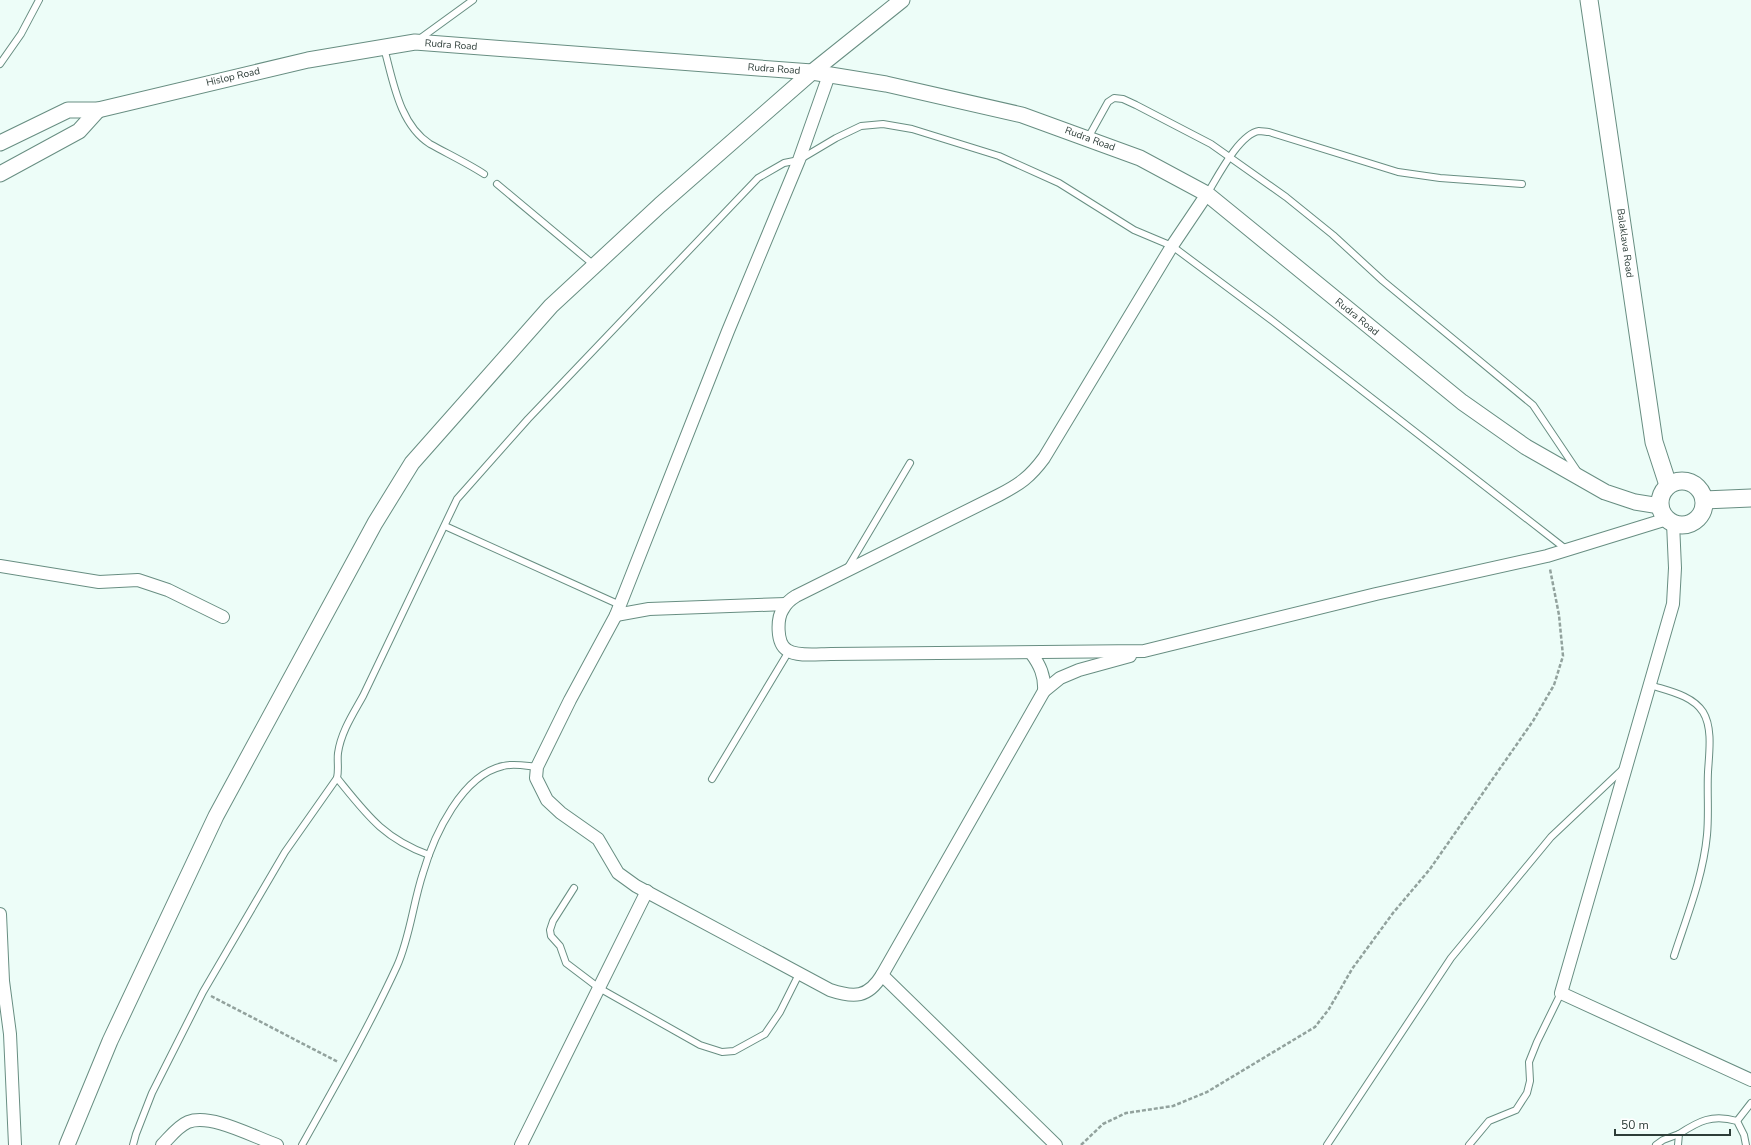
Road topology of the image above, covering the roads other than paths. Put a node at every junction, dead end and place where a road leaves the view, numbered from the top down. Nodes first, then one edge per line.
1 (39, 0) edge
2 (473, 0) edge
3 (902, 0) edge
4 (1588, 0) edge
5 (415, 42) junction
6 (384, 48) junction
7 (0, 64) edge
8 (812, 72) junction
9 (829, 75) junction
10 (98, 110) junction
11 (1088, 138) junction
12 (0, 144) edge
13 (1230, 157) junction
14 (800, 160) junction
15 (0, 174) edge
16 (484, 174) dead end
17 (497, 184) dead end
18 (1522, 184) dead end
19 (1207, 194) junction
20 (1172, 246) junction
21 (595, 266) junction
22 (910, 463) dead end
23 (1582, 479) junction
24 (1668, 485) junction
25 (1751, 498) edge
26 (1704, 500) junction
27 (1667, 516) junction
28 (445, 526) junction
29 (1567, 550) junction
30 (0, 566) edge
31 (846, 570) junction
32 (786, 604) junction
33 (618, 610) junction
34 (223, 617) dead end
35 (789, 651) junction
36 (1144, 651) junction
37 (1031, 653) junction
38 (1650, 686) junction
39 (1044, 691) junction
40 (1627, 765) junction
41 (537, 767) junction
42 (338, 778) junction
43 (712, 780) dead end
44 (429, 855) junction
45 (574, 888) dead end
46 (647, 892) junction
47 (0, 914) edge
48 (1674, 956) dead end
49 (800, 974) junction
50 (882, 976) junction
51 (2, 980) edge
52 (600, 988) junction
53 (1561, 993) junction
54 (1751, 1080) edge
55 (1751, 1103) edge
56 (1737, 1121) junction
57 (1679, 1134) junction
58 (15, 1145) edge
59 (67, 1145) edge
60 (133, 1145) edge
61 (162, 1145) edge
62 (277, 1145) edge
63 (302, 1145) edge
64 (521, 1145) edge
65 (1056, 1145) edge
66 (1327, 1145) edge
67 (1469, 1145) edge
68 (1656, 1145) edge
69 (1678, 1145) edge
70 (1746, 1145) edge

1 - 7 lane
2 - 5 lane, Hislop Road
3 - 8 street
4 - 24 main road, Balaklava Road
5 - 6 street, Hislop Road
5 - 8 street, Rudra Road
6 - 10 street, Hislop Road
6 - 16 lane
8 - 9 street, Rudra Road
8 - 21 street
9 - 11 street, Rudra Road
9 - 14 street
10 - 12 street, Hislop Road
10 - 15 street
11 - 13 lane
11 - 19 street, Rudra Road
13 - 18 lane
13 - 19 lane
13 - 23 lane
14 - 20 lane
14 - 28 lane
14 - 33 street
17 - 21 lane
19 - 20 street
19 - 23 street, Rudra Road
20 - 29 lane
20 - 31 street
21 - 59 street
22 - 31 lane
23 - 27 street, Rudra Road
24 - 26 main road
24 - 27 main road
25 - 26 main road
26 - 27 main road
27 - 29 street
27 - 38 street
28 - 33 lane
28 - 42 lane
29 - 36 street
30 - 34 street
31 - 32 street
32 - 33 street
32 - 35 street
33 - 41 street
35 - 37 street
35 - 43 lane
36 - 37 street
36 - 39 street
37 - 39 street
38 - 40 street
38 - 48 lane
39 - 50 street
40 - 53 street
40 - 66 lane
41 - 44 lane
41 - 46 street
42 - 44 lane
42 - 60 lane
44 - 63 lane
45 - 52 lane
46 - 49 street
46 - 52 street
47 - 51 street
49 - 50 street
49 - 52 lane
50 - 65 street
51 - 58 street
52 - 64 street
53 - 54 street
53 - 67 lane
55 - 56 lane
56 - 57 lane
56 - 70 lane
57 - 68 lane
57 - 69 lane
61 - 62 street

